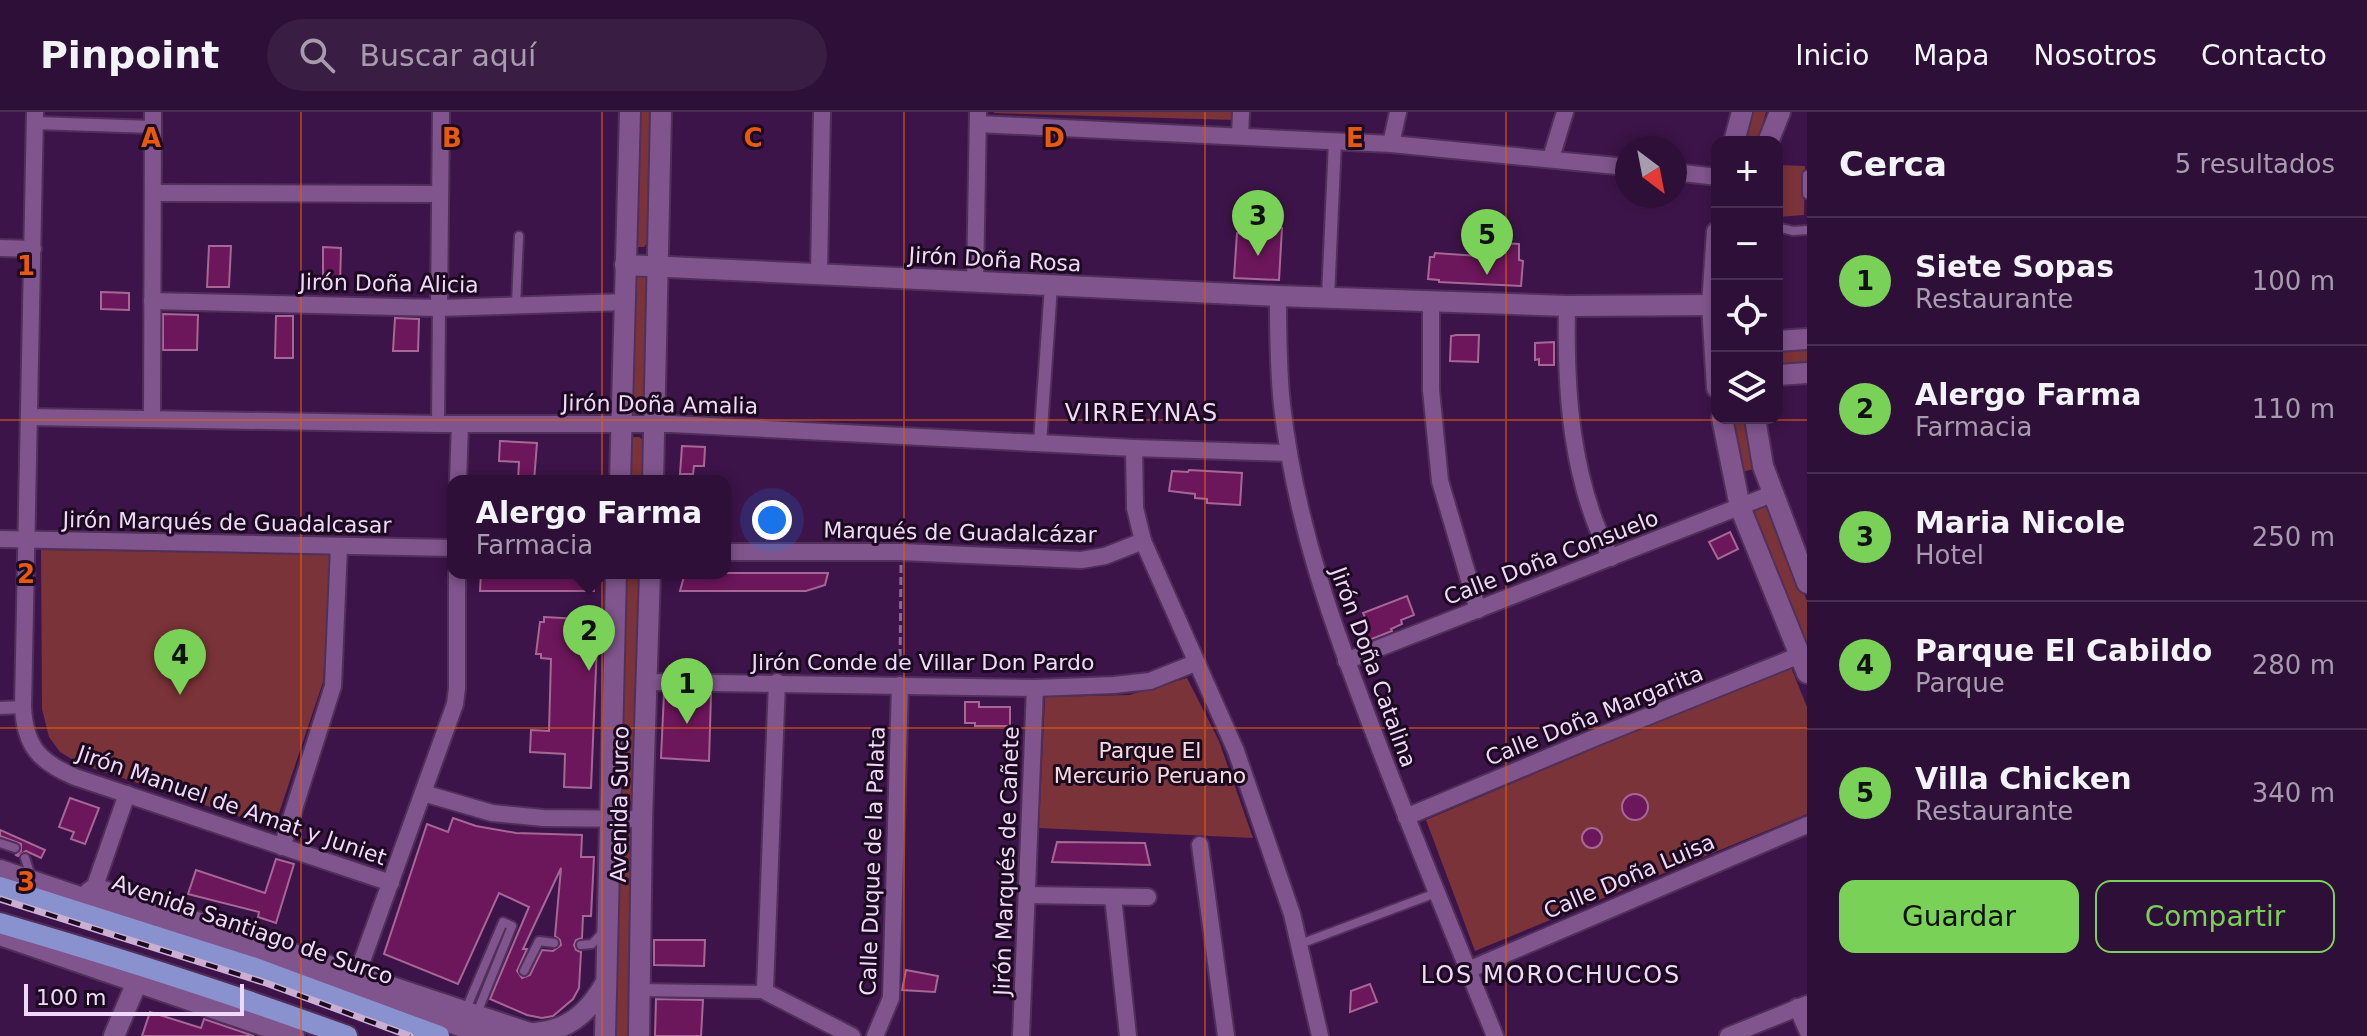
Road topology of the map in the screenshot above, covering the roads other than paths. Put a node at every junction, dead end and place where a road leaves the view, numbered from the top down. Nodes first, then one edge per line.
1 (441, 112) edge
2 (630, 112) edge
3 (661, 112) edge
4 (822, 112) edge
5 (1241, 112) edge
6 (1398, 112) edge
7 (1565, 112) edge
8 (1742, 112) edge
9 (1780, 112) edge
10 (35, 118) edge
11 (978, 118) edge
12 (153, 120) edge
13 (1240, 136) junction
14 (1736, 136) edge
15 (1770, 136) edge
16 (1335, 141) junction
17 (1391, 144) junction
18 (1551, 158) junction
19 (1615, 166) edge
20 (1687, 173) edge
21 (1807, 175) edge
22 (1711, 176) edge
23 (153, 193) junction
24 (440, 194) junction
25 (1807, 194) edge
26 (1783, 228) edge
27 (1807, 230) edge
28 (519, 236) dead end
29 (0, 248) edge
30 (33, 249) junction
31 (625, 265) junction
32 (658, 266) junction
33 (819, 272) junction
34 (975, 283) junction
35 (1051, 286) junction
36 (1278, 296) junction
37 (1328, 297) junction
38 (152, 301) junction
39 (1431, 301) junction
40 (625, 302) junction
41 (1711, 305) edge
42 (516, 306) junction
43 (1567, 306) junction
44 (439, 308) junction
45 (1807, 339) edge
46 (1783, 341) edge
47 (1807, 373) edge
48 (1783, 375) edge
49 (29, 417) junction
50 (152, 418) junction
51 (438, 424) junction
52 (460, 424) junction
53 (622, 424) junction
54 (654, 424) junction
55 (1723, 424) edge
56 (1756, 424) edge
57 (1040, 443) junction
58 (1134, 448) junction
59 (1289, 453) junction
60 (1763, 466) junction
61 (458, 475) edge
62 (620, 475) edge
63 (653, 475) edge
64 (1732, 475) junction
65 (1772, 494) junction
66 (1740, 507) junction
67 (0, 539) edge
68 (28, 540) junction
69 (1143, 541) junction
70 (339, 546) junction
71 (447, 548) edge
72 (731, 552) edge
73 (1611, 558) junction
74 (457, 579) edge
75 (616, 579) edge
76 (650, 579) edge
77 (1807, 583) edge
78 (1478, 610) junction
79 (1346, 661) junction
80 (1195, 663) junction
81 (1803, 664) edge
82 (646, 682) junction
83 (777, 682) junction
84 (900, 685) junction
85 (1035, 688) junction
86 (23, 707) junction
87 (0, 708) edge
88 (423, 793) junction
89 (127, 794) junction
90 (1406, 817) junction
91 (609, 819) junction
92 (642, 819) junction
93 (1807, 825) edge
94 (0, 843) edge
95 (1200, 845) dead end
96 (282, 847) junction
97 (15, 848) dead end
98 (25, 858) dead end
99 (0, 870) edge
100 (32, 880) junction
101 (391, 883) junction
102 (0, 887) edge
103 (88, 891) junction
104 (1436, 893) junction
105 (1027, 895) junction
106 (1113, 897) junction
107 (1148, 897) dead end
108 (0, 923) edge
109 (607, 928) junction
110 (0, 935) edge
111 (554, 943) dead end
112 (1300, 944) junction
113 (581, 945) dead end
114 (1468, 970) junction
115 (524, 971) dead end
116 (358, 972) junction
117 (607, 981) junction
118 (137, 982) junction
119 (640, 990) junction
120 (766, 992) junction
121 (1802, 1006) edge
122 (471, 1011) junction
123 (1807, 1030) edge
124 (270, 1032) edge
125 (488, 1035) edge
126 (539, 1035) edge
127 (114, 1036) edge
128 (294, 1036) edge
129 (347, 1036) edge
130 (439, 1036) edge
131 (605, 1036) edge
132 (639, 1036) edge
133 (852, 1036) edge
134 (875, 1036) edge
135 (1021, 1036) edge
136 (1128, 1036) edge
137 (1226, 1036) edge
138 (1320, 1036) edge
139 (1495, 1036) edge
140 (1728, 1036) edge

1 - 24 street
2 - 31 main road
3 - 32 main road
4 - 33 street
5 - 13 street
6 - 17 street
7 - 18 street
8 - 14 main road
9 - 15 main road
10 - 12 street
10 - 30 street, Jirón Manuel de Amat y Juniet
11 - 13 street
11 - 34 street
12 - 23 street
13 - 16 street
16 - 17 street
16 - 37 street
17 - 18 street
18 - 19 street
20 - 22 street
21 - 25 lane
23 - 24 street
23 - 38 street
24 - 44 street
26 - 27 lane
28 - 42 lane
29 - 30 street
30 - 49 street, Jirón Manuel de Amat y Juniet
31 - 32 main road, Jirón Doña Rosa
31 - 40 main road
32 - 33 main road, Jirón Doña Rosa
32 - 54 main road
33 - 34 main road, Jirón Doña Rosa
34 - 35 main road, Jirón Doña Rosa
35 - 36 main road, Jirón Doña Rosa
35 - 57 street
36 - 37 main road, Jirón Doña Rosa
36 - 59 street, Jirón Doña Catalina
37 - 39 main road, Jirón Doña Rosa
38 - 44 street, Jirón Doña Alicia
38 - 50 street
39 - 43 main road, Jirón Doña Rosa
39 - 78 street
40 - 42 street, Jirón Doña Alicia
40 - 53 main road
41 - 43 main road, Jirón Doña Rosa
42 - 44 street, Jirón Doña Alicia
43 - 73 street
44 - 51 street
45 - 46 main road
47 - 48 main road
49 - 50 street, Jirón Doña Amalia
49 - 68 street, Jirón Manuel de Amat y Juniet
50 - 51 street, Jirón Doña Amalia
51 - 52 street, Jirón Doña Amalia
52 - 53 street, Jirón Doña Amalia
52 - 61 street
53 - 54 street, Jirón Doña Amalia
53 - 62 main road
54 - 57 street, Jirón Doña Amalia
54 - 63 main road
55 - 64 main road
56 - 60 main road
57 - 58 street, Jirón Doña Amalia
58 - 59 street, Jirón Doña Amalia
58 - 69 street
59 - 79 street, Jirón Doña Catalina
60 - 64 main road
60 - 65 main road
64 - 66 main road
65 - 66 street, Calle Doña Consuelo
65 - 77 main road
66 - 73 street, Calle Doña Consuelo
66 - 81 main road
67 - 68 street, Jirón Marqués de Guadalcasar
68 - 70 street, Jirón Marqués de Guadalcasar
68 - 86 street, Jirón Manuel de Amat y Juniet
69 - 72 street, Marqués de Guadalcázar
69 - 80 street
70 - 71 street, Jirón Marqués de Guadalcasar
70 - 96 street
73 - 78 street, Calle Doña Consuelo
74 - 88 street
75 - 91 main road, Avenida Surco
76 - 82 main road, Avenida Surco
78 - 79 street, Calle Doña Consuelo
79 - 90 street, Jirón Doña Catalina
80 - 85 street, Jirón Conde de Villar Don Pardo
80 - 112 street
81 - 90 street, Calle Doña Margarita
82 - 83 street, Jirón Conde de Villar Don Pardo
82 - 92 main road, Avenida Surco
83 - 84 street, Jirón Conde de Villar Don Pardo
83 - 120 street
84 - 85 street, Jirón Conde de Villar Don Pardo
84 - 134 street, Calle Duque de la Palata
85 - 105 street, Jirón Marqués de Cañete
86 - 87 street
86 - 89 street, Jirón Manuel de Amat y Juniet
88 - 91 street
88 - 101 street
89 - 96 street, Jirón Manuel de Amat y Juniet
89 - 103 street
90 - 104 street, Jirón Doña Catalina
91 - 92 street
91 - 109 main road, Avenida Surco
92 - 119 main road, Avenida Surco
93 - 114 street, Calle Doña Luisa
94 - 97 lane
95 - 137 street
96 - 101 street, Jirón Manuel de Amat y Juniet
98 - 100 lane
99 - 100 main road, Avenida Santiago de Surco
100 - 103 main road, Avenida Santiago de Surco
101 - 116 street
102 - 130 main road, Avenida Santiago de Surco
103 - 116 street
103 - 125 main road, Avenida Santiago de Surco
104 - 112 lane
104 - 114 street, Jirón Doña Catalina
105 - 106 street
105 - 135 street, Jirón Marqués de Cañete
106 - 107 street
106 - 136 street
108 - 129 main road
109 - 113 lane
109 - 117 main road, Avenida Surco
110 - 118 main road
111 - 115 lane
112 - 138 street
114 - 139 street, Jirón Doña Catalina
116 - 122 street
117 - 126 main road
117 - 131 main road, Avenida Surco
118 - 124 main road
118 - 127 main road
119 - 120 street
119 - 132 main road, Avenida Surco
120 - 133 street
121 - 123 street
121 - 140 street
122 - 122 lane
122 - 126 street
124 - 128 main road
125 - 126 main road, Avenida Santiago de Surco

